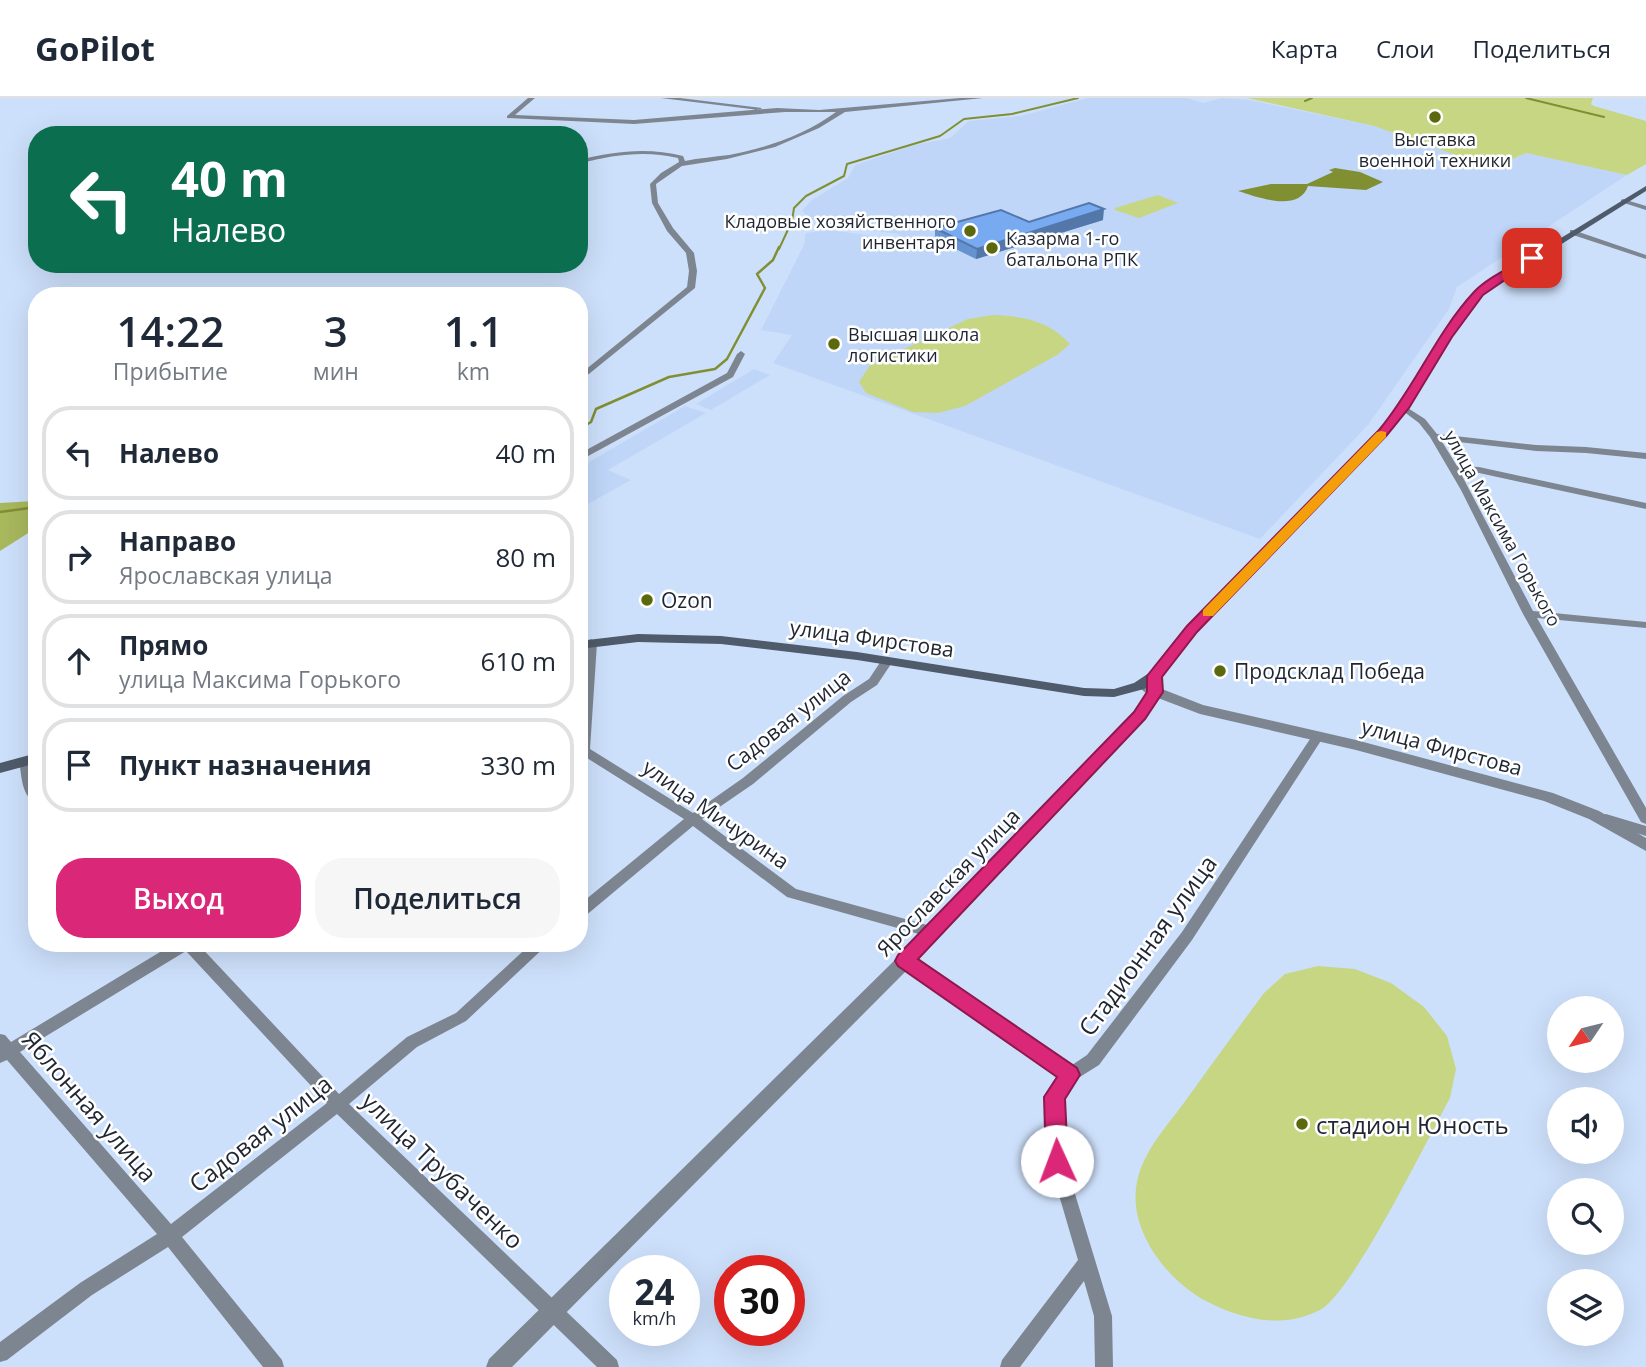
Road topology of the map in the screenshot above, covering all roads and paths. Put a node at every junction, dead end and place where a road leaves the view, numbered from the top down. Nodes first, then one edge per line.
1 (532, 98) edge
2 (664, 98) edge
3 (980, 98) edge
4 (939, 100) edge
5 (843, 110) junction
6 (783, 111) junction
7 (588, 159) edge
8 (682, 163) junction
9 (1646, 188) edge
10 (1623, 201) junction
11 (1646, 208) edge
12 (1573, 232) junction
13 (1646, 257) edge
14 (741, 354) dead end
15 (588, 372) edge
16 (1403, 408) junction
17 (1434, 436) junction
18 (588, 453) edge
19 (1646, 456) edge
20 (1453, 469) junction
21 (1646, 506) edge
22 (1529, 614) junction
23 (1646, 625) edge
24 (588, 644) edge
25 (887, 661) junction
26 (1149, 685) junction
27 (1318, 736) junction
28 (588, 753) edge
29 (28, 761) edge
30 (0, 768) edge
31 (1594, 815) junction
32 (693, 819) junction
33 (1646, 819) edge
34 (1646, 831) edge
35 (1646, 845) edge
36 (588, 906) edge
37 (933, 932) junction
38 (171, 952) edge
39 (195, 952) edge
40 (532, 952) edge
41 (905, 961) junction
42 (3, 1048) edge
43 (1069, 1075) junction
44 (338, 1104) junction
45 (170, 1236) junction
46 (1087, 1262) junction
47 (554, 1311) junction
48 (0, 1353) edge
49 (275, 1367) edge
50 (497, 1367) edge
51 (610, 1367) edge
52 (1009, 1367) edge
53 (1104, 1367) edge

1 - 6 street
2 - 6 street
3 - 4 street
4 - 5 street
5 - 6 street
5 - 8 street
7 - 8 street
8 - 15 street
9 - 10 main road
10 - 11 street
10 - 12 main road
12 - 13 street
12 - 16 main road
14 - 18 street
16 - 17 street, улица Максима Горького
16 - 26 main road, Ярославская улица
17 - 19 street
17 - 20 street, улица Максима Горького
20 - 21 street
20 - 22 street, улица Максима Горького
22 - 23 street
22 - 33 street, улица Максима Горького
24 - 25 main road, улица Фирстова
25 - 26 main road, улица Фирстова
25 - 32 street, Садовая улица
26 - 27 street, улица Фирстова
26 - 37 street, Ярославская улица
27 - 31 street, улица Фирстова
27 - 43 street, Стадионная улица
28 - 32 street, улица Мичурина
29 - 30 main road
31 - 34 street
31 - 35 street, улица Фирстова
32 - 36 street, Садовая улица
32 - 37 street, улица Мичурина
37 - 41 street, Ярославская улица
38 - 42 street
39 - 44 street, улица Трубаченко
40 - 44 street, Садовая улица
41 - 43 street
41 - 47 street, Ярославская улица
42 - 45 street, Яблонная улица
43 - 46 street
44 - 45 street, Садовая улица
44 - 47 street, улица Трубаченко
45 - 48 street, Садовая улица
45 - 49 street, Яблонная улица
46 - 52 street
46 - 53 street
47 - 50 street, Ярославская улица
47 - 51 street, улица Трубаченко

